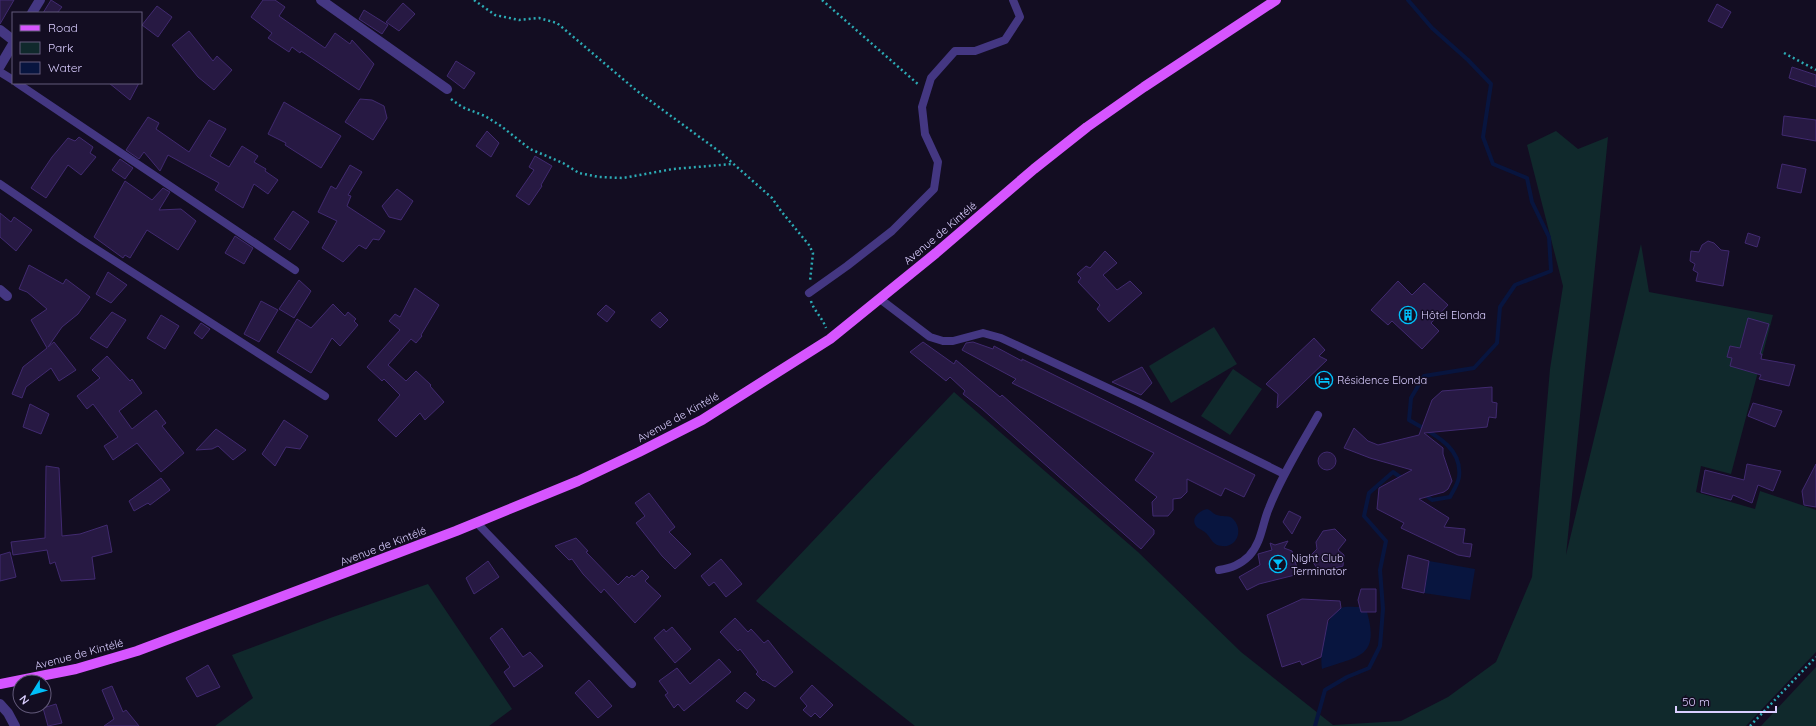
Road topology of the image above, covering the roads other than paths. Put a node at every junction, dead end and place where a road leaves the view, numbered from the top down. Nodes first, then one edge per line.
1 (40, 0) edge
2 (321, 0) edge
3 (1013, 0) edge
4 (1276, 0) edge
5 (33, 12) edge
6 (0, 30) edge
7 (12, 39) edge
8 (12, 46) edge
9 (0, 66) edge
10 (0, 72) edge
11 (12, 79) edge
12 (18, 84) edge
13 (448, 93) road end
14 (0, 184) edge
15 (295, 270) dead end
16 (809, 293) road end
17 (880, 299) junction
18 (325, 396) dead end
19 (1318, 415) dead end
20 (1284, 474) junction
21 (477, 523) junction
22 (1219, 570) dead end
23 (0, 684) edge
24 (632, 684) dead end
25 (0, 704) edge
26 (16, 726) edge

1 - 5 street
2 - 13 street
3 - 16 lane
4 - 17 main road, Avenue de Kintélé
6 - 7 street
8 - 9 street
10 - 11 lane
12 - 15 lane
14 - 18 lane
17 - 20 lane
17 - 21 main road, Avenue de Kintélé
19 - 20 lane
20 - 22 lane
21 - 23 main road, Avenue de Kintélé
21 - 24 lane
25 - 26 street

